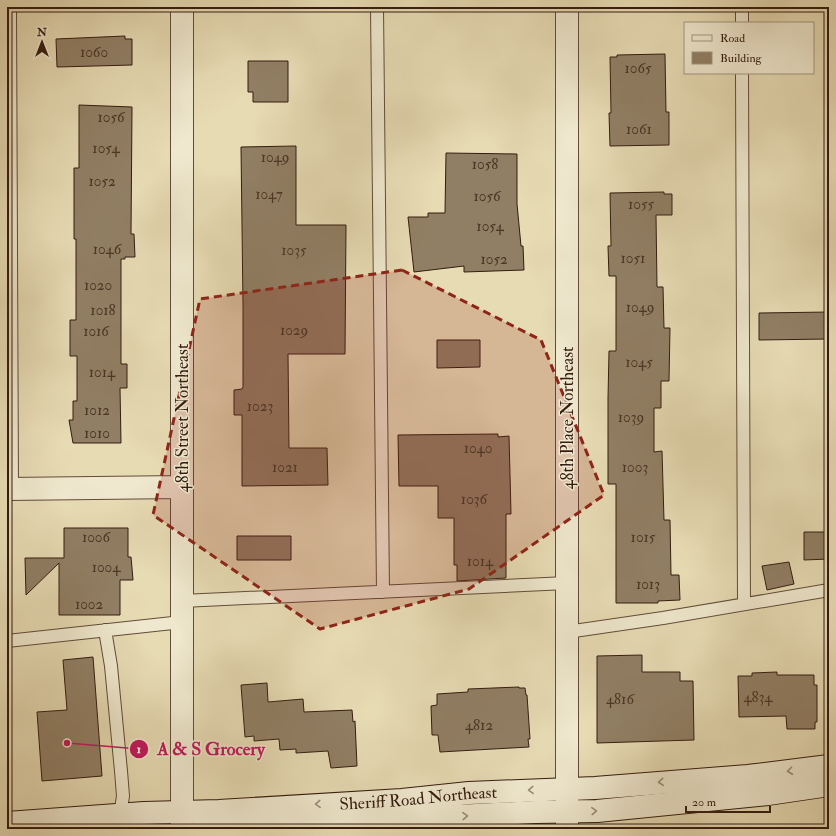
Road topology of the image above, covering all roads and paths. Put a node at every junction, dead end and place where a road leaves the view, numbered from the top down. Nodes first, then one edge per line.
1 (10, 7) edge
2 (182, 7) edge
3 (377, 7) edge
4 (567, 7) edge
5 (742, 7) edge
6 (742, 22) edge
7 (742, 74) edge
8 (182, 487) junction
9 (10, 489) edge
10 (567, 583) junction
11 (829, 590) edge
12 (383, 592) junction
13 (744, 604) junction
14 (182, 612) junction
15 (105, 630) junction
16 (567, 632) junction
17 (7, 640) edge
18 (829, 766) edge
19 (829, 785) edge
20 (567, 790) junction
21 (120, 815) junction
22 (568, 820) edge
23 (182, 821) edge
24 (7, 823) edge
25 (202, 829) edge

1 - 9 lane
2 - 8 street, 48th Street Northeast
3 - 12 lane
4 - 10 street, 48th Place Northeast
5 - 6 lane
7 - 13 lane
8 - 9 street
8 - 14 street, 48th Street Northeast
10 - 12 lane
10 - 16 street, 48th Place Northeast
11 - 13 lane
12 - 14 lane
13 - 16 lane
14 - 15 lane
14 - 23 street, 48th Street Northeast
15 - 17 lane
15 - 21 lane
16 - 20 street, 48th Place Northeast
18 -> 20 street, Sheriff Road Northeast
22 -> 19 street, Sheriff Road Northeast
20 - 22 street, 48th Place Northeast
20 -> 23 street, Sheriff Road Northeast
21 - 23 street, Sheriff Road Northeast
21 - 24 street, Sheriff Road Northeast
25 -> 22 street, Sheriff Road Northeast

